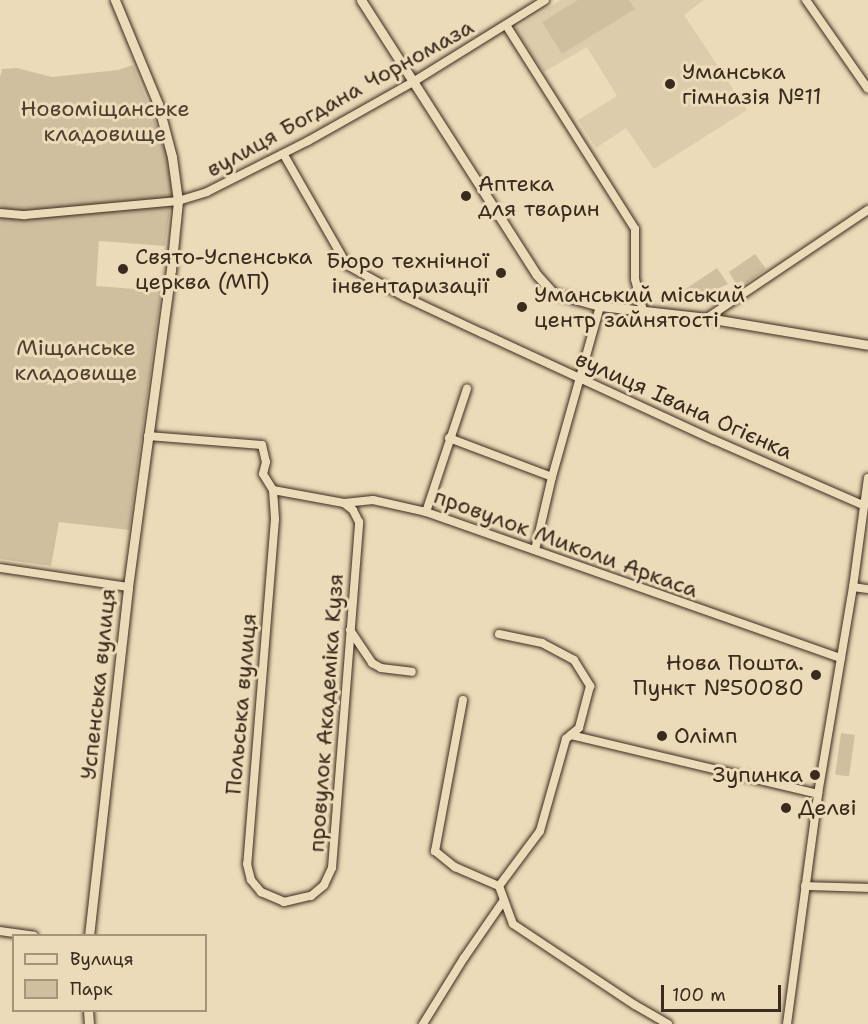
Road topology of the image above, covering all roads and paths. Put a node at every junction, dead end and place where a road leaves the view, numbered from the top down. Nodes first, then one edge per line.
1 (115, 0) edge
2 (361, 0) edge
3 (545, 0) edge
4 (806, 0) edge
5 (506, 25) junction
6 (413, 82) junction
7 (868, 89) edge
8 (284, 155) junction
9 (178, 201) junction
10 (868, 210) edge
11 (0, 213) edge
12 (600, 306) junction
13 (643, 312) junction
14 (707, 318) junction
15 (868, 345) edge
16 (579, 378) junction
17 (467, 389) dead end
18 (148, 436) junction
19 (449, 438) junction
20 (552, 477) junction
21 (868, 478) edge
22 (273, 490) junction
23 (344, 503) junction
24 (863, 505) junction
25 (426, 512) junction
26 (535, 550) junction
27 (0, 568) edge
28 (128, 587) junction
29 (853, 587) junction
30 (868, 589) edge
31 (350, 630) junction
32 (499, 634) dead end
33 (841, 658) junction
34 (412, 672) dead end
35 (463, 700) dead end
36 (571, 735) junction
37 (818, 794) junction
38 (499, 886) junction
39 (805, 886) junction
40 (868, 888) edge
41 (504, 900) junction
42 (284, 902) joint
43 (0, 931) edge
44 (20, 934) edge
45 (89, 934) edge
46 (423, 1024) edge
47 (668, 1024) edge
48 (787, 1024) edge

1 - 9 street, Успенська вулиця
2 - 6 street
3 - 5 street, вулиця Богдана Чорномаза
4 - 7 street
5 - 6 street, вулиця Богдана Чорномаза
5 - 13 street
6 - 8 street, вулиця Богдана Чорномаза
6 - 12 street
8 - 9 street, вулиця Богдана Чорномаза
8 - 16 street, вулиця Івана Огієнка
9 - 11 street, вулиця Богдана Чорномаза
9 - 18 street, Успенська вулиця
10 - 14 street
12 - 13 street
12 - 16 street
13 - 14 street
14 - 15 street
16 - 20 street
16 - 24 street, вулиця Івана Огієнка
17 - 19 street
18 - 22 street
18 - 28 street, Успенська вулиця
19 - 20 street
19 - 25 street
20 - 26 street
21 - 24 street
22 - 23 street, провулок Миколи Аркаса
22 - 42 street, Польська вулиця
23 - 25 street, провулок Миколи Аркаса
23 - 31 street, провулок Академіка Кузя
24 - 29 street
25 - 26 street, провулок Миколи Аркаса
26 - 33 street, провулок Миколи Аркаса
27 - 28 street
28 - 45 street, Успенська вулиця
29 - 30 street
29 - 33 street
31 - 34 street
31 - 42 street, провулок Академіка Кузя
32 - 36 street
33 - 37 street
35 - 38 street
36 - 37 street
36 - 38 street
37 - 39 street
38 - 41 street
39 - 40 street
39 - 48 street
41 - 46 street
41 - 47 street
43 - 44 street

